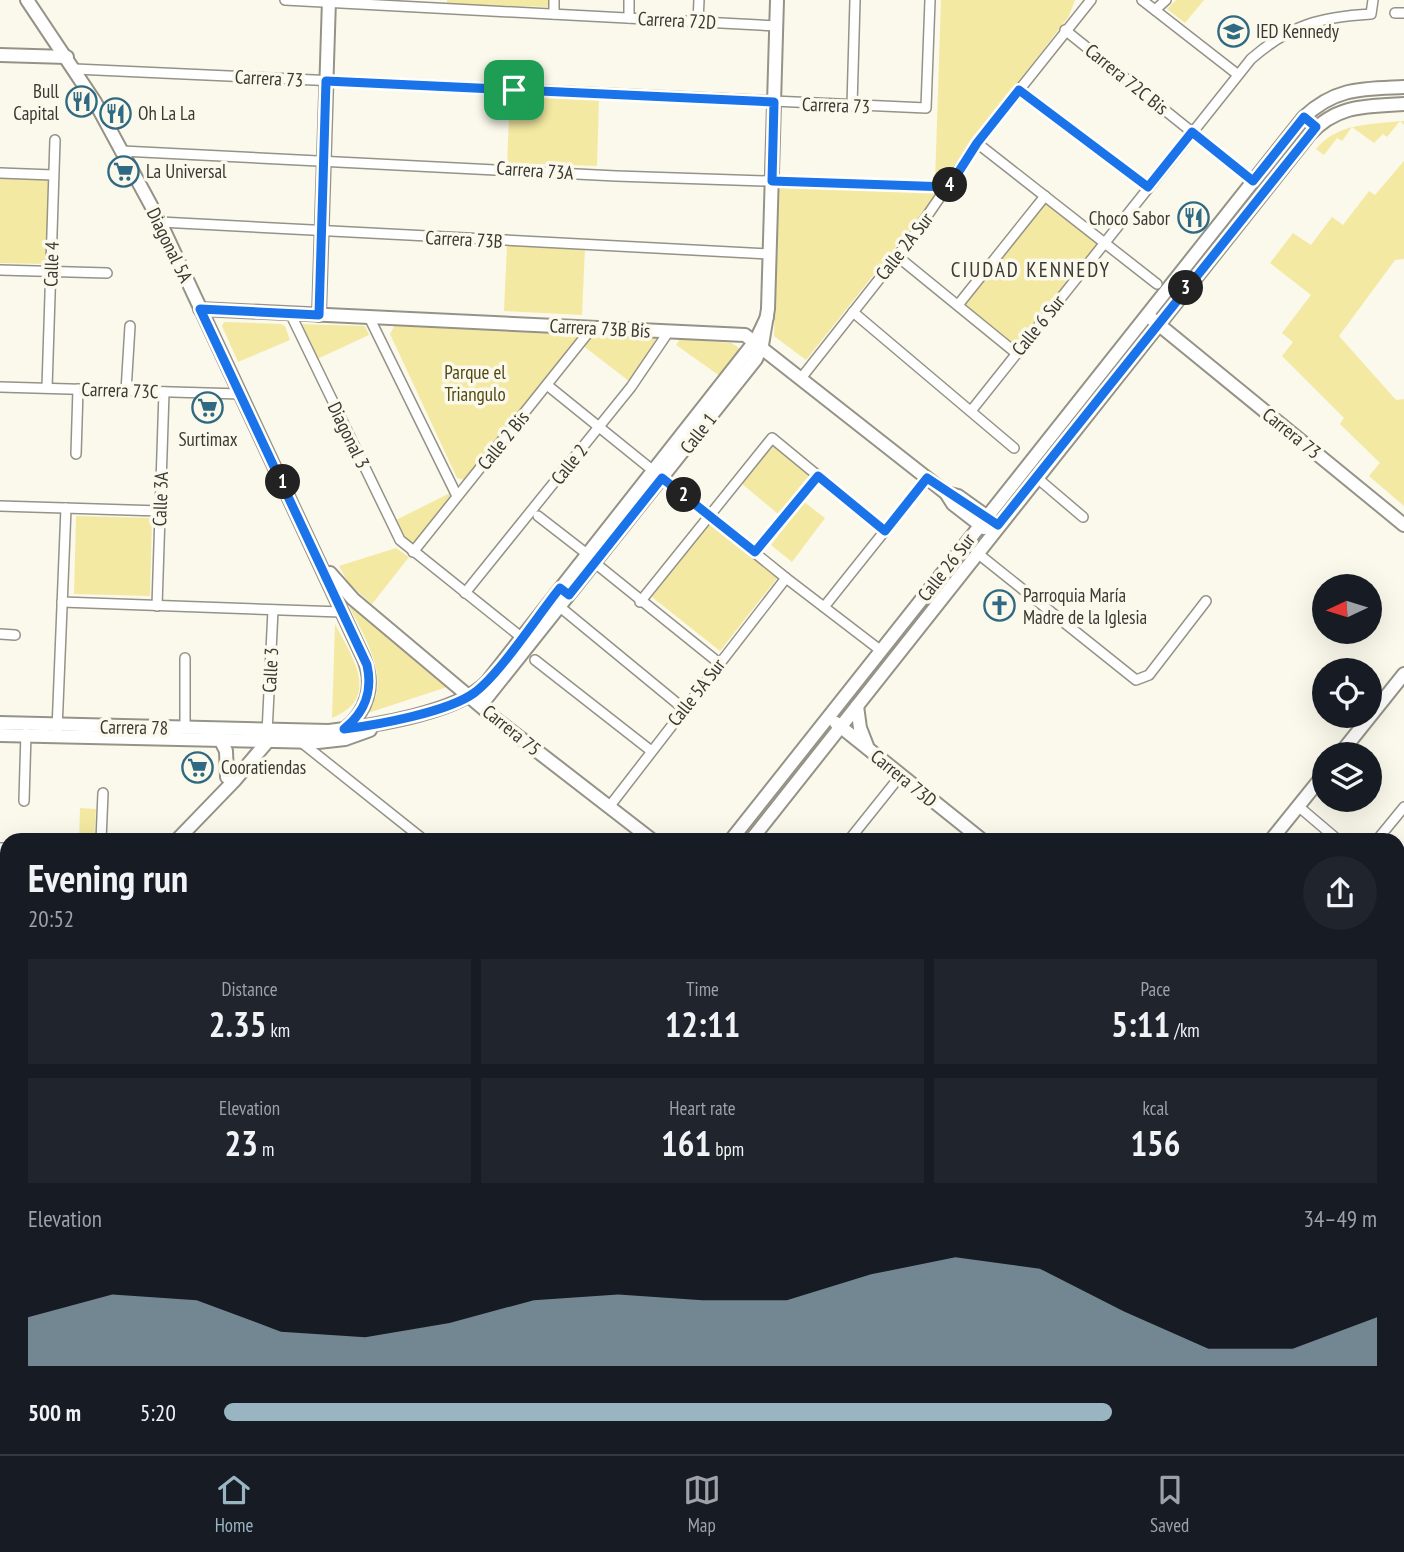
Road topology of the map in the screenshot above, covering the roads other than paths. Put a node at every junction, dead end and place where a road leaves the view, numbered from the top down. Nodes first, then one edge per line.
1 (27, 0) edge
2 (285, 0) edge
3 (554, 0) edge
4 (629, 0) edge
5 (699, 0) edge
6 (777, 0) edge
7 (855, 0) edge
8 (930, 0) edge
9 (1082, 0) edge
10 (1091, 0) edge
11 (1142, 0) edge
12 (1166, 0) edge
13 (1373, 0) edge
14 (329, 1) edge
15 (1155, 10) junction
16 (1079, 13) junction
17 (554, 14) junction
18 (629, 18) junction
19 (698, 21) junction
20 (776, 26) junction
21 (1065, 30) junction
22 (0, 55) edge
23 (67, 57) junction
24 (75, 69) junction
25 (1237, 74) junction
26 (326, 81) junction
27 (1404, 87) edge
28 (1019, 90) junction
29 (774, 102) junction
30 (1404, 104) edge
31 (852, 106) junction
32 (1304, 117) junction
33 (1316, 127) junction
34 (1192, 132) junction
35 (55, 140) dead end
36 (977, 143) junction
37 (122, 151) junction
38 (324, 159) junction
39 (0, 173) edge
40 (53, 175) junction
41 (772, 181) junction
42 (1253, 181) junction
43 (949, 187) junction
44 (1148, 187) junction
45 (1045, 196) junction
46 (160, 222) junction
47 (321, 233) junction
48 (1104, 243) junction
49 (769, 254) junction
50 (897, 256) junction
51 (0, 270) edge
52 (50, 272) junction
53 (107, 274) dead end
54 (1157, 284) dead end
55 (958, 305) junction
56 (200, 309) junction
57 (853, 312) junction
58 (290, 313) junction
59 (319, 315) junction
60 (1146, 315) junction
61 (369, 317) junction
62 (1158, 324) junction
63 (130, 326) dead end
64 (592, 328) junction
65 (669, 331) junction
66 (759, 343) junction
67 (1016, 353) junction
68 (802, 377) junction
69 (547, 385) junction
70 (0, 387) edge
71 (47, 388) junction
72 (78, 389) junction
73 (126, 391) junction
74 (164, 392) junction
75 (241, 394) junction
76 (971, 411) junction
77 (599, 426) junction
78 (1014, 448) dead end
79 (76, 454) dead end
80 (657, 475) junction
81 (818, 476) junction
82 (1036, 477) junction
83 (927, 478) junction
84 (457, 496) junction
85 (0, 506) edge
86 (66, 508) junction
87 (160, 511) junction
88 (710, 515) junction
89 (538, 516) dead end
90 (1083, 517) dead end
91 (983, 521) junction
92 (1404, 524) edge
93 (995, 529) junction
94 (885, 531) junction
95 (414, 552) junction
96 (755, 552) junction
97 (976, 552) junction
98 (318, 555) junction
99 (591, 558) junction
100 (786, 578) junction
101 (565, 591) junction
102 (465, 593) junction
103 (1206, 601) dead end
104 (62, 602) junction
105 (640, 602) junction
106 (157, 606) junction
107 (824, 607) junction
108 (273, 610) junction
109 (564, 610) junction
110 (341, 612) junction
111 (0, 634) edge
112 (15, 635) dead end
113 (520, 637) junction
114 (880, 650) junction
115 (185, 658) dead end
116 (534, 660) dead end
117 (719, 663) junction
118 (1404, 674) edge
119 (470, 696) junction
120 (481, 705) junction
121 (857, 706) junction
122 (684, 709) junction
123 (827, 716) junction
124 (0, 723) edge
125 (379, 724) junction
126 (841, 727) junction
127 (185, 728) junction
128 (344, 729) junction
129 (26, 730) junction
130 (57, 731) junction
131 (0, 735) edge
132 (264, 738) junction
133 (221, 741) junction
134 (301, 742) junction
135 (1350, 742) edge
136 (650, 750) junction
137 (869, 750) junction
138 (901, 775) junction
139 (227, 777) junction
140 (1312, 789) edge
141 (103, 793) dead end
142 (24, 801) dead end
143 (1298, 806) junction
144 (609, 807) junction
145 (1404, 807) edge
146 (202, 811) junction
147 (101, 833) edge
148 (183, 833) edge
149 (416, 833) edge
150 (643, 833) edge
151 (736, 833) edge
152 (757, 833) edge
153 (855, 833) edge
154 (973, 833) edge
155 (1277, 833) edge
156 (1330, 833) edge
157 (1383, 833) edge

1 - 23 street, Diagonal 5A
2 - 14 street, Carrera 72D
3 - 17 street
4 - 18 street
5 - 19 street
6 - 20 street, Calle 1
7 - 31 street
8 - 31 street, Carrera 73
9 - 16 street, Calle 2A Sur
10 - 16 street, Calle 2A Sur
11 - 15 street
12 - 15 street
13 - 25 street, Calle 6 Sur
14 - 17 street, Carrera 72D
14 - 26 street
15 - 25 street
16 - 21 street, Calle 2A Sur
17 - 18 street, Carrera 72D
18 - 19 street, Carrera 72D
19 - 20 street, Carrera 72D
20 - 29 street, Calle 1
21 - 28 street, Calle 2A Sur
21 - 34 street, Carrera 72C Bis
22 - 23 street
23 - 24 street, Diagonal 5A
24 - 26 street, Carrera 73
24 - 37 street, Diagonal 5A
25 - 34 street, Calle 6 Sur
26 - 29 street, Carrera 73
26 - 38 street
27 - 32 street, Calle 26 Sur
28 - 36 street, Calle 2A Sur
28 - 44 street
29 - 31 street, Carrera 73
29 - 41 street, Calle 1
30 - 33 street, Calle 26 Sur
32 - 33 street
32 - 42 street, Calle 26 Sur
33 - 62 street, Calle 26 Sur
34 - 42 street, Carrera 72C Bis
34 - 44 street, Calle 6 Sur
35 - 40 street, Calle 4
36 - 43 street, Calle 2A Sur
36 - 45 street
37 - 38 street, Carrera 73A
37 - 46 street, Diagonal 5A
38 - 41 street, Carrera 73A
38 - 47 street
39 - 40 street
40 - 52 street, Calle 4
41 - 43 street, Carrera 73A
41 - 49 street, Calle 1
42 - 60 street, Calle 26 Sur
43 - 50 street, Calle 2A Sur
44 - 48 street, Calle 6 Sur
45 - 48 street
45 - 55 street
46 - 47 street, Carrera 73B
46 - 56 street, Diagonal 5A
47 - 49 street, Carrera 73B
47 - 59 street
48 - 54 street
48 - 67 street, Calle 6 Sur
49 - 66 street, Calle 1
50 - 55 street
50 - 57 street, Calle 2A Sur
51 - 52 street
52 - 53 street
52 - 71 street, Calle 4
55 - 67 street
56 - 58 street, Carrera 73B Bis
56 - 75 street, Diagonal 5A
57 - 68 street, Calle 2A Sur
57 - 76 street
58 - 59 street, Carrera 73B Bis
58 - 95 street, Diagonal 3
59 - 61 street, Carrera 73B Bis
60 - 62 street, Carrera 73
60 - 91 street, Calle 26 Sur
61 - 64 street, Carrera 73B Bis
61 - 84 street
62 - 82 street, Calle 26 Sur
62 - 92 street, Carrera 73
63 - 73 street
64 - 65 street, Carrera 73B Bis
64 - 69 street, Calle 2 Bis
65 - 66 street, Carrera 73B Bis
65 - 77 street, Calle 2
66 - 68 street, Carrera 73B Bis
66 - 80 street, Calle 1
67 - 76 street, Calle 6 Sur
68 - 83 street, Carrera 73B Bis
69 - 77 street
69 - 84 street, Calle 2 Bis
70 - 71 street, Carrera 73C
71 - 72 street, Carrera 73C
72 - 73 street, Carrera 73C
72 - 79 street
73 - 74 street, Carrera 73C
74 - 75 street, Carrera 73C
74 - 87 street, Calle 3A
75 - 98 street, Diagonal 5A
76 - 78 street
77 - 80 street
77 - 102 street, Calle 2
80 - 88 street
80 - 99 street, Calle 1
81 - 88 street
81 - 94 street
81 - 96 street
82 - 90 street
82 - 93 street, Calle 26 Sur
83 - 91 street, Carrera 73B Bis
83 - 94 street
84 - 95 street, Calle 2 Bis
85 - 86 street
86 - 87 street
86 - 104 street
87 - 106 street, Calle 3A
88 - 96 street
88 - 105 street
89 - 99 street
91 - 93 street, Carrera 73B Bis
91 - 114 street, Calle 26 Sur
93 - 97 street, Calle 26 Sur
94 - 107 street
95 - 102 street, Diagonal 3
96 - 100 street
97 - 103 street
97 - 121 street, Calle 26 Sur
98 - 110 street, Diagonal 5A
98 - 119 street, Carrera 75
99 - 101 street, Calle 1
99 - 105 street
100 - 107 street
100 - 117 street, Calle 5A Sur
101 - 109 street, Calle 1
101 - 113 street, Calle 1
102 - 113 street, Diagonal 3
104 - 106 street
104 - 130 street
105 - 117 street
106 - 108 street
107 - 114 street
108 - 110 street
108 - 132 street, Calle 3
109 - 120 street, Calle 1
109 - 122 street
110 - 128 street, Diagonal 5A
111 - 112 street
113 - 119 street, Calle 1
114 - 123 street, Calle 26 Sur
115 - 127 street
116 - 136 street
117 - 122 street, Calle 5A Sur
118 - 135 street
119 - 120 street, Carrera 75
119 - 125 street
120 - 144 street, Carrera 75
121 - 126 street, Calle 26 Sur
121 - 137 street
122 - 136 street, Calle 5A Sur
123 - 126 street, Carrera 73D
123 - 151 street, Calle 26 Sur
124 - 129 street, Carrera 78
125 - 128 street
125 - 134 street
126 - 137 street, Carrera 73D
126 - 152 street, Calle 26 Sur
127 - 130 street, Carrera 78
127 - 132 street, Carrera 78
128 - 132 street
129 - 130 street, Carrera 78
129 - 131 street, Carrera 78
129 - 142 street
130 - 133 street, Carrera 78
132 - 133 street, Carrera 78
132 - 134 street
132 - 139 street
132 - 146 street
133 - 139 street
134 - 149 street
136 - 144 street, Calle 5A Sur
137 - 138 street, Carrera 73D
138 - 153 street
138 - 154 street, Carrera 73D
139 - 146 street
140 - 143 street
141 - 147 street
143 - 155 street
143 - 156 street
144 - 150 street, Carrera 75
145 - 157 street
146 - 148 street

